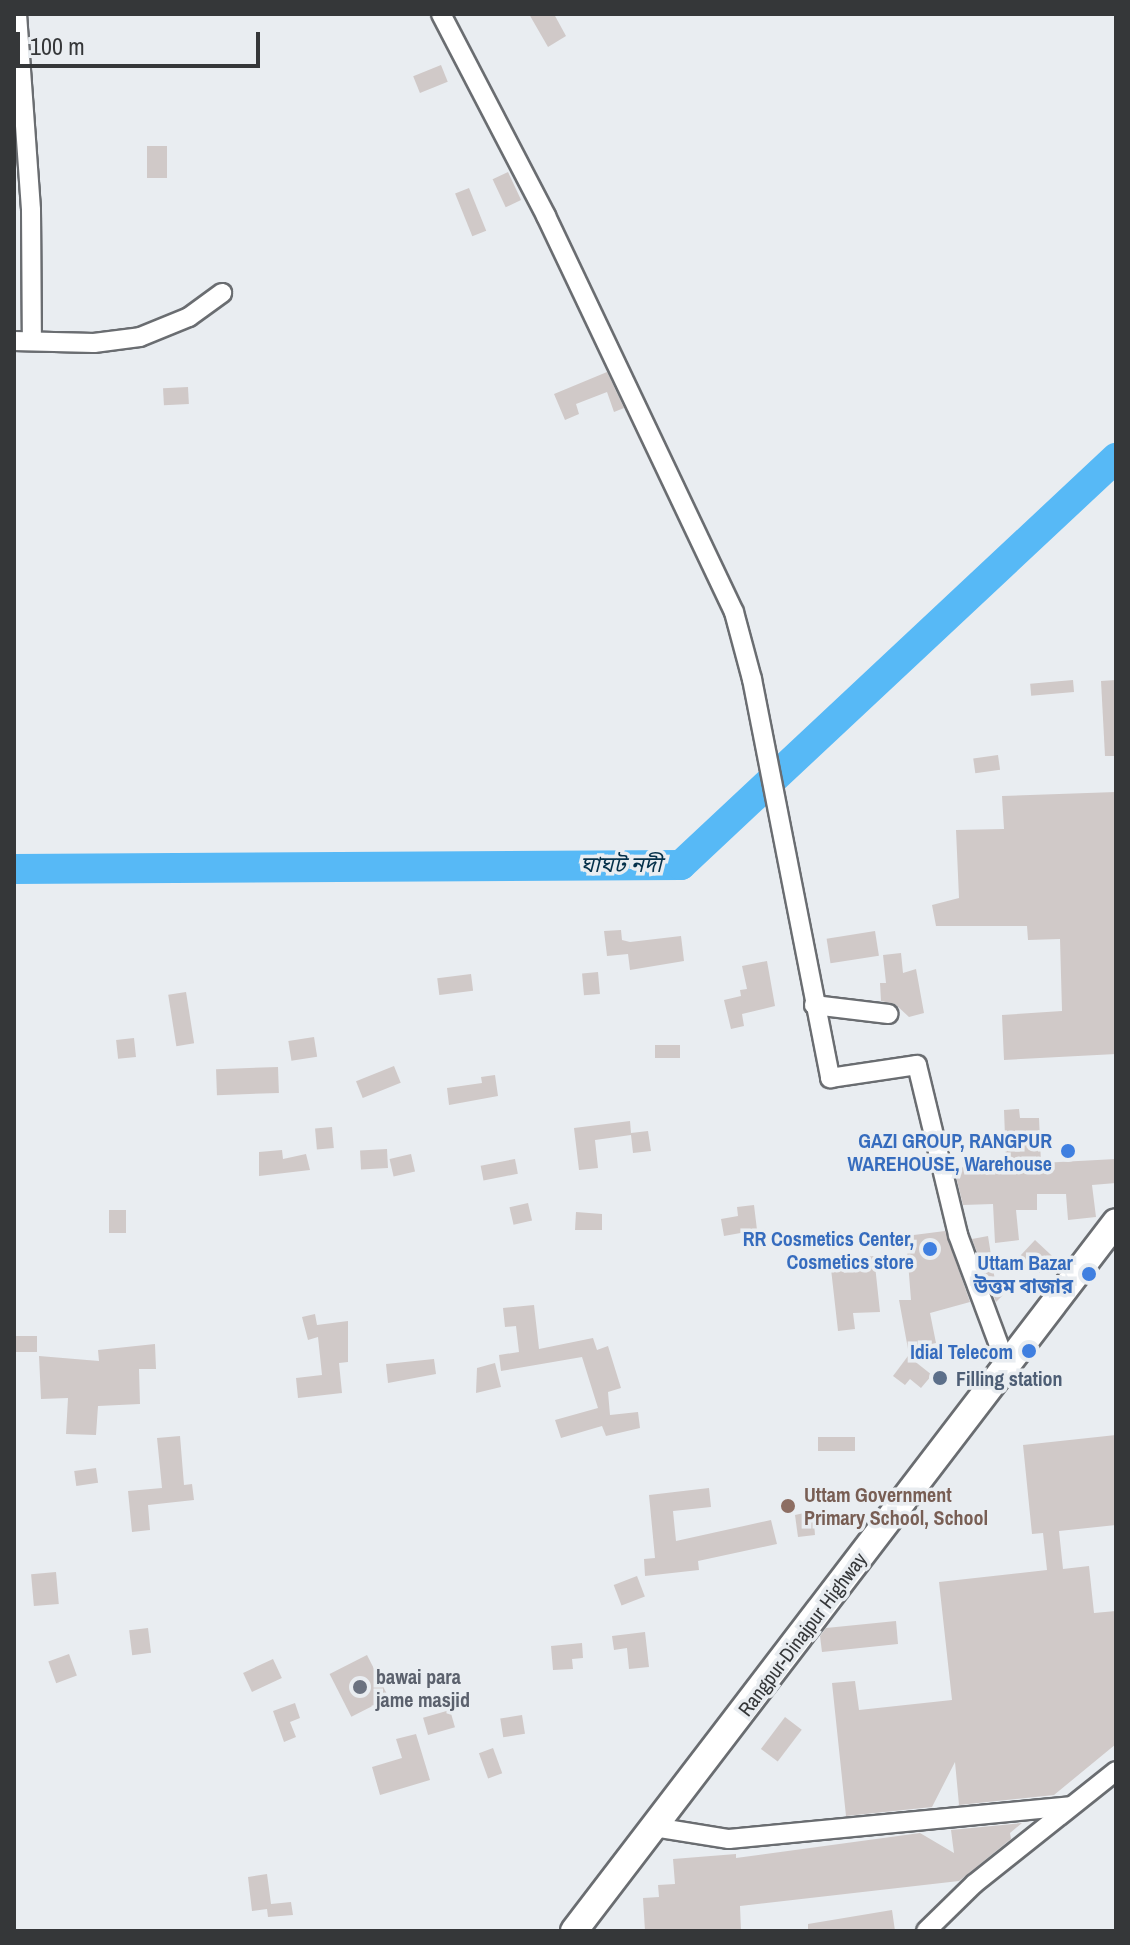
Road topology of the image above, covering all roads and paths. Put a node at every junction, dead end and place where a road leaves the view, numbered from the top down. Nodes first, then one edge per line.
1 (17, 14) edge
2 (441, 14) edge
3 (222, 293) dead end
4 (23, 340) edge
5 (814, 1005) junction
6 (888, 1014) dead end
7 (1116, 1222) edge
8 (1007, 1367) junction
9 (1116, 1771) edge
10 (1070, 1806) junction
11 (654, 1827) junction
12 (574, 1931) edge
13 (926, 1931) edge

1 - 4 street
2 - 5 street
3 - 4 street
5 - 6 street
5 - 8 street
7 - 8 highway, Rangpur-Dinajpur Highway
8 - 11 highway, Rangpur-Dinajpur Highway
9 - 10 street
10 - 11 street
10 - 13 street
11 - 12 highway, Rangpur-Dinajpur Highway

